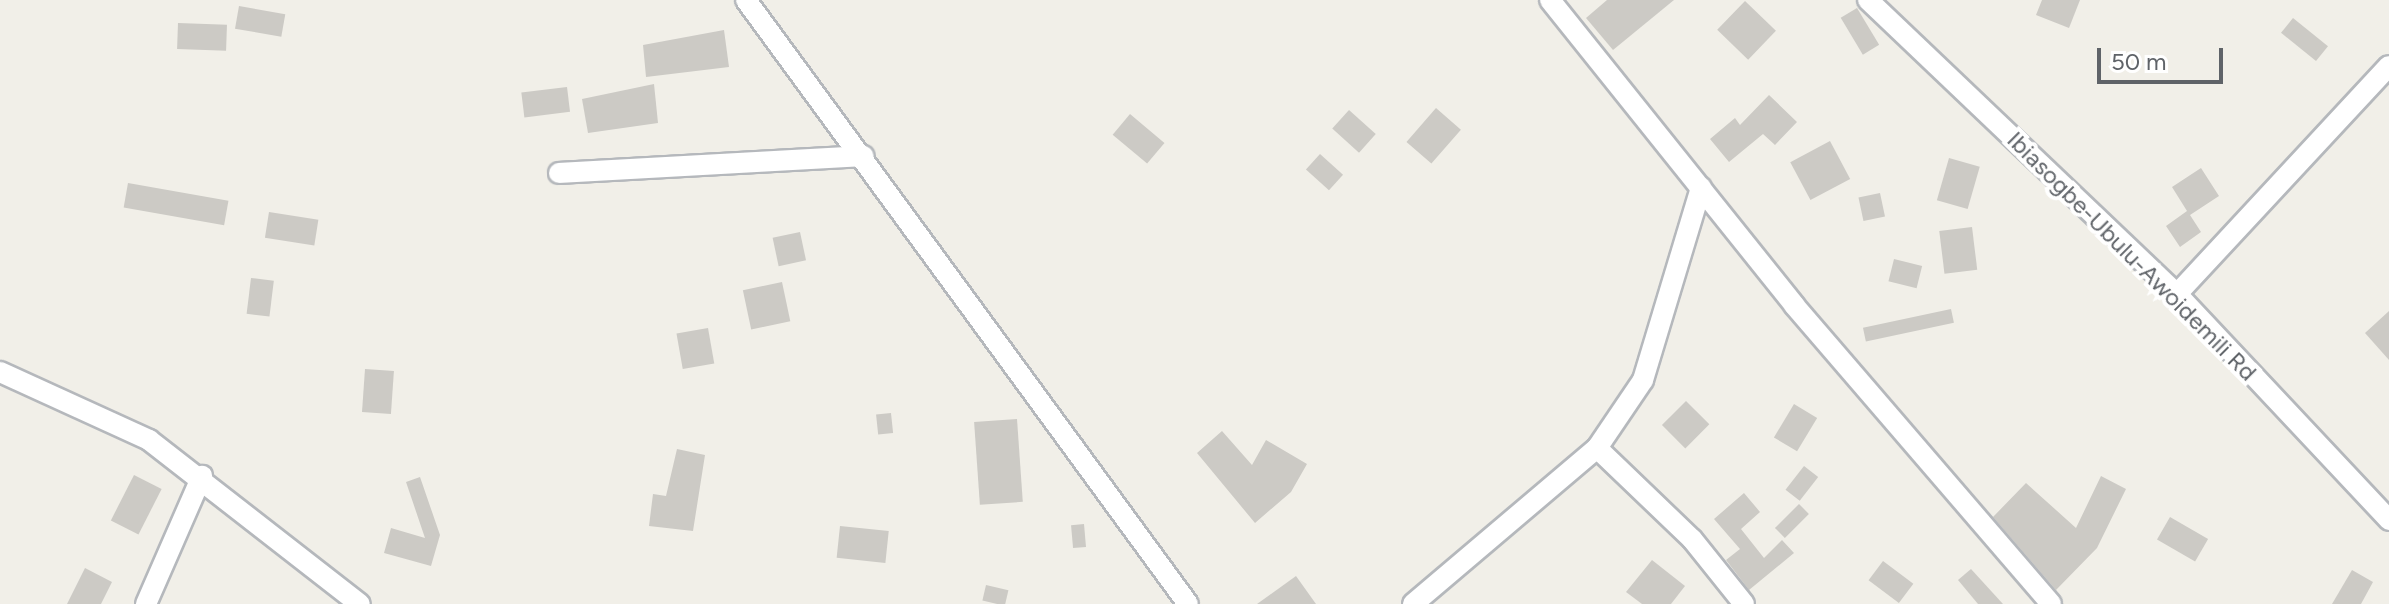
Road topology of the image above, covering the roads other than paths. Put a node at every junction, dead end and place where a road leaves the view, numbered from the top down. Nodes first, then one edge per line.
1 (746, 0) edge
2 (1550, 0) edge
3 (1868, 0) edge
4 (2389, 66) edge
5 (864, 156) junction
6 (559, 173) dead end
7 (1701, 188) junction
8 (2177, 294) junction
9 (0, 372) edge
10 (1597, 448) junction
11 (202, 476) junction
12 (2389, 520) edge
13 (146, 604) edge
14 (360, 604) edge
15 (1188, 604) edge
16 (1413, 604) edge
17 (1744, 604) edge
18 (2051, 604) edge

1 - 5 street
2 - 7 street
3 - 8 street, Ibiasogbe-Ubulu-Awoidemili Rd
4 - 8 street
5 - 6 street
5 - 15 street
7 - 10 street
7 - 18 street
8 - 12 street, Ibiasogbe-Ubulu-Awoidemili Rd
9 - 11 street
10 - 16 street
10 - 17 street
11 - 13 street
11 - 14 street

